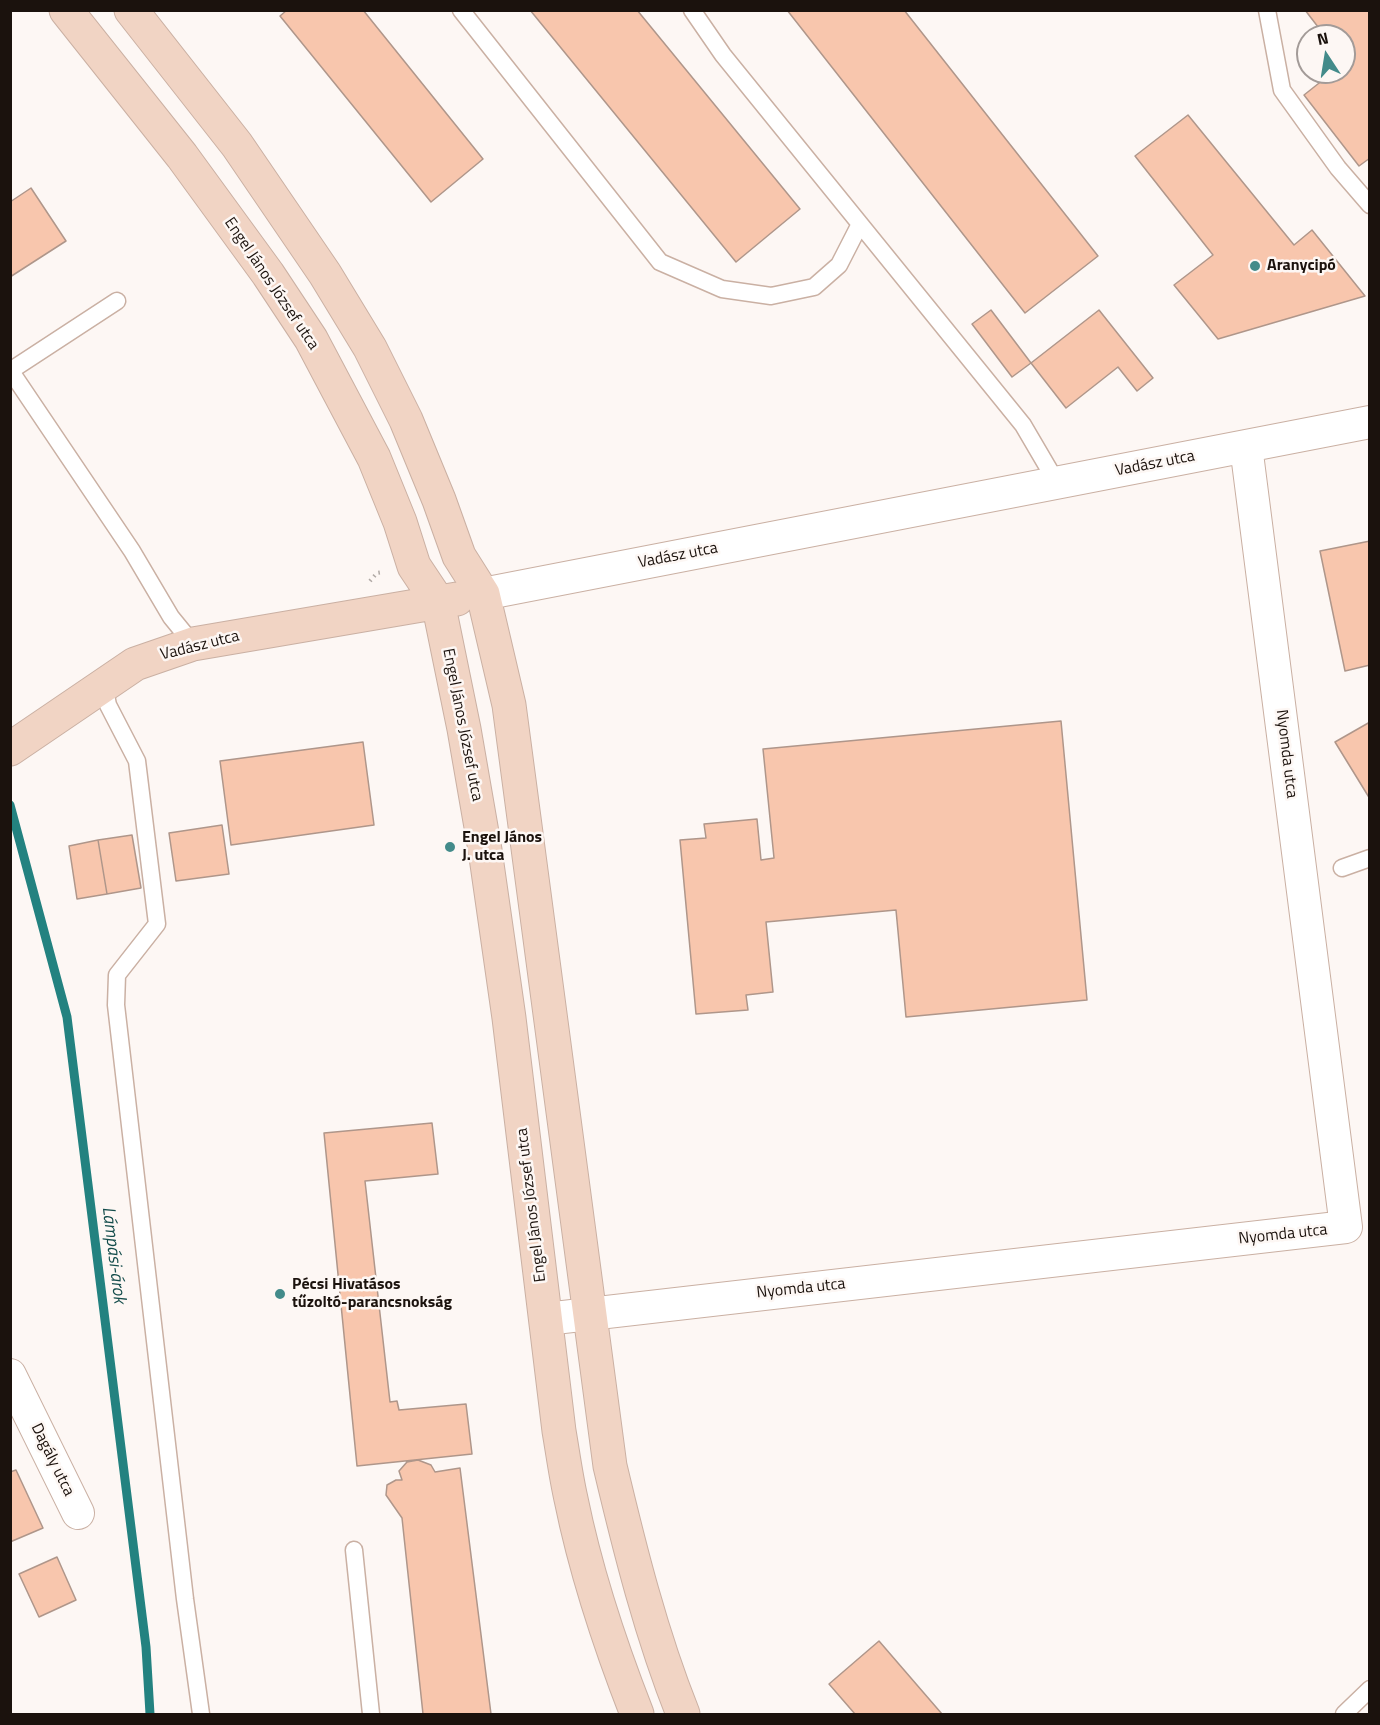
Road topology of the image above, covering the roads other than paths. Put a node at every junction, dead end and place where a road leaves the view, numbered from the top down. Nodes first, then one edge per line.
1 (66, 10) edge
2 (131, 10) edge
3 (461, 10) edge
4 (692, 10) edge
5 (1267, 10) edge
6 (1370, 205) edge
7 (860, 224) junction
8 (117, 302) dead end
9 (11, 370) edge
10 (1370, 422) edge
11 (1246, 446) junction
12 (1057, 483) junction
13 (483, 594) junction
14 (438, 602) junction
15 (193, 644) junction
16 (104, 685) junction
17 (12, 748) edge
18 (1370, 858) edge
19 (1342, 868) dead end
20 (590, 1313) junction
21 (546, 1319) junction
22 (10, 1375) edge
23 (78, 1513) dead end
24 (354, 1550) dead end
25 (1370, 1689) edge
26 (201, 1714) edge
27 (371, 1714) edge
28 (637, 1714) edge
29 (683, 1714) edge
30 (1344, 1714) edge

1 - 14 street, Engel János József utca
2 - 13 street
3 - 7 lane
4 - 7 lane
5 - 6 lane
7 - 12 lane
8 - 9 lane
9 - 15 lane
10 - 11 street, Vadász utca
11 - 12 street, Vadász utca
11 - 20 street, Nyomda utca
12 - 13 street, Vadász utca
13 - 14 street, Vadász utca
13 - 20 street
14 - 15 street, Vadász utca
14 - 21 street, Engel János József utca
15 - 16 street, Vadász utca
16 - 17 street, Vadász utca
16 - 26 lane
18 - 19 lane
20 - 21 street, Nyomda utca
20 - 29 street
21 - 28 street, Engel János József utca
22 - 23 street, Dagály utca
24 - 27 lane
25 - 30 lane

